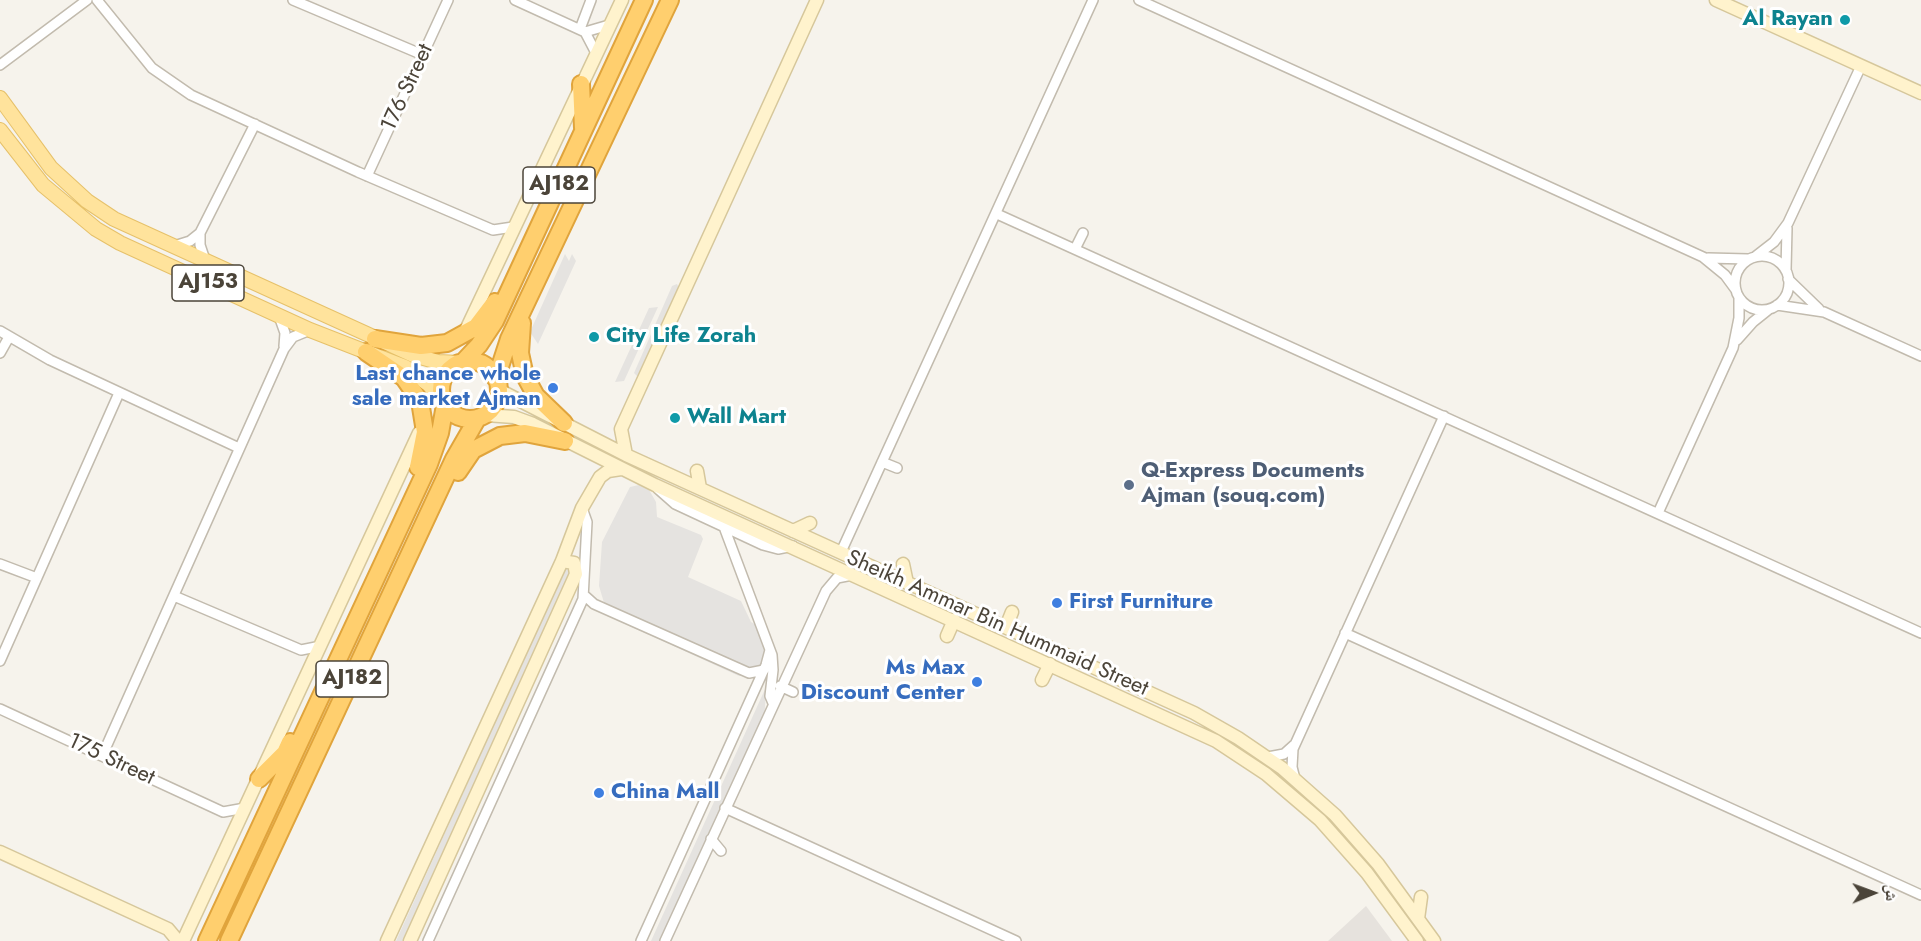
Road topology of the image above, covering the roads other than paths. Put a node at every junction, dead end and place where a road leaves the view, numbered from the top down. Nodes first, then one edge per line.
1 (87, 0) edge
2 (97, 0) edge
3 (448, 0) edge
4 (515, 0) edge
5 (591, 0) edge
6 (622, 0) edge
7 (644, 0) edge
8 (670, 0) edge
9 (816, 0) edge
10 (1093, 0) edge
11 (1139, 0) edge
12 (1716, 0) edge
13 (298, 1) edge
14 (609, 25) junction
15 (583, 30) junction
16 (596, 53) junction
17 (421, 58) junction
18 (1, 62) edge
19 (1861, 66) junction
20 (581, 84) junction
21 (1921, 93) edge
22 (0, 98) edge
23 (252, 123) junction
24 (0, 130) edge
25 (584, 133) junction
26 (367, 176) junction
27 (996, 214) junction
28 (1788, 223) junction
29 (513, 227) junction
30 (493, 230) junction
31 (200, 233) junction
32 (1083, 233) dead end
33 (171, 246) junction
34 (503, 249) junction
35 (1076, 249) junction
36 (1703, 257) junction
37 (1752, 258) junction
38 (206, 262) junction
39 (1787, 274) junction
40 (513, 285) junction
41 (1737, 294) junction
42 (524, 307) junction
43 (1774, 307) junction
44 (1824, 312) junction
45 (279, 315) junction
46 (310, 330) junction
47 (3, 336) edge
48 (461, 337) junction
49 (371, 345) junction
50 (1733, 348) junction
51 (284, 349) junction
52 (0, 353) edge
53 (1921, 356) edge
54 (461, 363) junction
55 (498, 384) junction
56 (122, 394) junction
57 (444, 402) junction
58 (1444, 416) junction
59 (482, 417) junction
60 (424, 418) junction
61 (564, 423) junction
62 (621, 429) junction
63 (566, 441) junction
64 (596, 441) junction
65 (239, 448) junction
66 (592, 455) junction
67 (626, 455) junction
68 (882, 462) junction
69 (897, 468) dead end
70 (622, 469) junction
71 (698, 471) dead end
72 (597, 480) junction
73 (655, 484) junction
74 (699, 488) junction
75 (582, 508) junction
76 (405, 512) junction
77 (1658, 513) junction
78 (428, 517) junction
79 (810, 523) dead end
80 (724, 527) junction
81 (793, 531) junction
82 (793, 546) junction
83 (841, 552) junction
84 (562, 561) junction
85 (824, 561) junction
86 (903, 564) dead end
87 (0, 565) edge
88 (854, 575) junction
89 (36, 581) junction
90 (907, 583) junction
91 (826, 591) junction
92 (584, 595) junction
93 (174, 596) junction
94 (1012, 612) dead end
95 (954, 620) junction
96 (1005, 627) junction
97 (1346, 633) junction
98 (1921, 633) edge
99 (947, 636) dead end
100 (321, 646) junction
101 (301, 650) junction
102 (770, 650) junction
103 (0, 661) edge
104 (1050, 664) junction
105 (311, 667) junction
106 (764, 670) junction
107 (1042, 680) dead end
108 (780, 686) junction
109 (793, 692) dead end
110 (773, 702) junction
111 (315, 708) junction
112 (0, 709) edge
113 (1296, 743) junction
114 (102, 756) junction
115 (1268, 757) junction
116 (259, 779) junction
117 (1295, 779) junction
118 (245, 808) junction
119 (725, 808) junction
120 (223, 812) junction
121 (233, 832) junction
122 (711, 839) junction
123 (721, 851) dead end
124 (0, 852) edge
125 (1921, 895) edge
126 (1421, 897) dead end
127 (239, 919) junction
128 (1418, 919) junction
129 (190, 925) junction
130 (168, 929) junction
131 (1412, 938) edge
132 (178, 941) edge
133 (183, 941) edge
134 (207, 941) edge
135 (229, 941) edge
136 (240, 941) edge
137 (387, 941) edge
138 (410, 941) edge
139 (428, 941) edge
140 (641, 941) edge
141 (665, 941) edge
142 (1016, 941) edge
143 (1434, 941) edge

1 - 18 street
2 - 23 street
3 - 17 street, 176 Street
4 - 15 street
5 - 15 street
6 - 14 street
7 - 25 highway, AJ182
8 - 42 highway, AJ182
9 - 62 street
10 - 27 street
11 - 36 street
12 - 19 street
13 - 17 street
14 - 15 street
14 - 16 street
15 - 16 street
16 - 20 street
17 - 26 street, 176 Street
19 - 21 street
19 - 28 street
20 - 25 highway
20 - 29 street
22 - 33 main road, AJ153
23 - 26 street
23 - 31 street
24 - 45 main road, AJ153
25 - 40 highway, AJ182
26 - 30 street
27 - 35 street
27 - 68 street
28 - 37 street
28 - 39 street
29 - 30 street
29 - 34 street
30 - 34 street
31 - 33 street
31 - 38 street
32 - 35 street
33 - 38 main road, AJ153
34 - 48 street
35 - 58 street
36 - 37 street
36 - 41 street
37 - 39 street
37 - 41 street
38 - 49 main road, AJ153
39 - 43 street
39 - 44 street
40 - 48 highway
40 - 54 highway, AJ182
41 - 43 street
41 - 50 street
42 - 55 highway, AJ182
42 - 61 highway
43 - 44 street
43 - 50 street
44 - 53 street
45 - 46 main road, AJ153
45 - 51 street
46 - 49 main road, AJ153
46 - 51 street
47 - 52 street
47 - 56 street
48 - 49 highway
49 - 54 main road, AJ153
49 - 57 main road, AJ153
49 - 60 highway
50 - 77 street
51 - 65 street
54 - 55 highway
54 - 57 highway
55 - 59 highway
55 - 61 street, Sheikh Ammar Bin Hummaid Street
56 - 65 street
56 - 89 street
57 - 59 highway
57 - 76 highway, AJ182
58 - 77 street
58 - 97 street
59 - 63 street, Sheikh Ammar Bin Hummaid Street
59 - 78 highway, AJ182
60 - 76 highway
60 - 100 street
61 - 64 street, Sheikh Ammar Bin Hummaid Street
62 - 64 street
62 - 67 street
63 - 66 street, Sheikh Ammar Bin Hummaid Street
63 - 78 highway
64 - 67 street, Sheikh Ammar Bin Hummaid Street
65 - 93 street
66 - 70 street, Sheikh Ammar Bin Hummaid Street
66 - 72 street
67 - 74 street, Sheikh Ammar Bin Hummaid Street
68 - 69 street
68 - 83 street
70 - 72 street
70 - 73 street, Sheikh Ammar Bin Hummaid Street
71 - 74 street
72 - 75 street
73 - 80 street
73 - 82 street, Sheikh Ammar Bin Hummaid Street
74 - 81 street, Sheikh Ammar Bin Hummaid Street
75 - 84 street
75 - 92 street
76 - 111 highway, AJ182
77 - 98 street
78 - 127 highway, AJ182
79 - 81 street
80 - 82 street
80 - 102 street
81 - 83 street, Sheikh Ammar Bin Hummaid Street
82 - 85 street, Sheikh Ammar Bin Hummaid Street
83 - 90 street, Sheikh Ammar Bin Hummaid Street
84 - 137 street
84 - 138 street
85 - 88 street, Sheikh Ammar Bin Hummaid Street
85 - 91 street
86 - 90 street
87 - 89 street
88 - 91 street
88 - 95 street, Sheikh Ammar Bin Hummaid Street
89 - 103 street
90 - 96 street, Sheikh Ammar Bin Hummaid Street
91 - 108 street
92 - 106 street
92 - 139 street
93 - 101 street
93 - 114 street
94 - 96 street
95 - 99 street
95 - 104 street, Sheikh Ammar Bin Hummaid Street
96 - 115 street, Sheikh Ammar Bin Hummaid Street
97 - 113 street
97 - 125 street
100 - 101 street
100 - 105 street
101 - 105 street
102 - 106 street
102 - 110 street
104 - 107 street
104 - 131 street, Sheikh Ammar Bin Hummaid Street
105 - 116 street
106 - 140 street
108 - 109 street
108 - 110 street
110 - 119 street
111 - 116 highway
111 - 134 highway, AJ182
112 - 114 street, 175 Street
113 - 115 street
113 - 117 street
114 - 120 street, 175 Street
115 - 117 street, Sheikh Ammar Bin Hummaid Street
116 - 118 street
117 - 128 street, Sheikh Ammar Bin Hummaid Street
118 - 120 street
118 - 121 street
119 - 122 street
119 - 142 street
120 - 121 street
121 - 129 street
122 - 123 street
122 - 141 street
124 - 130 street
126 - 128 street
127 - 135 highway, AJ182
127 - 136 street
128 - 143 street, Sheikh Ammar Bin Hummaid Street
129 - 130 street
129 - 133 street
130 - 132 street

